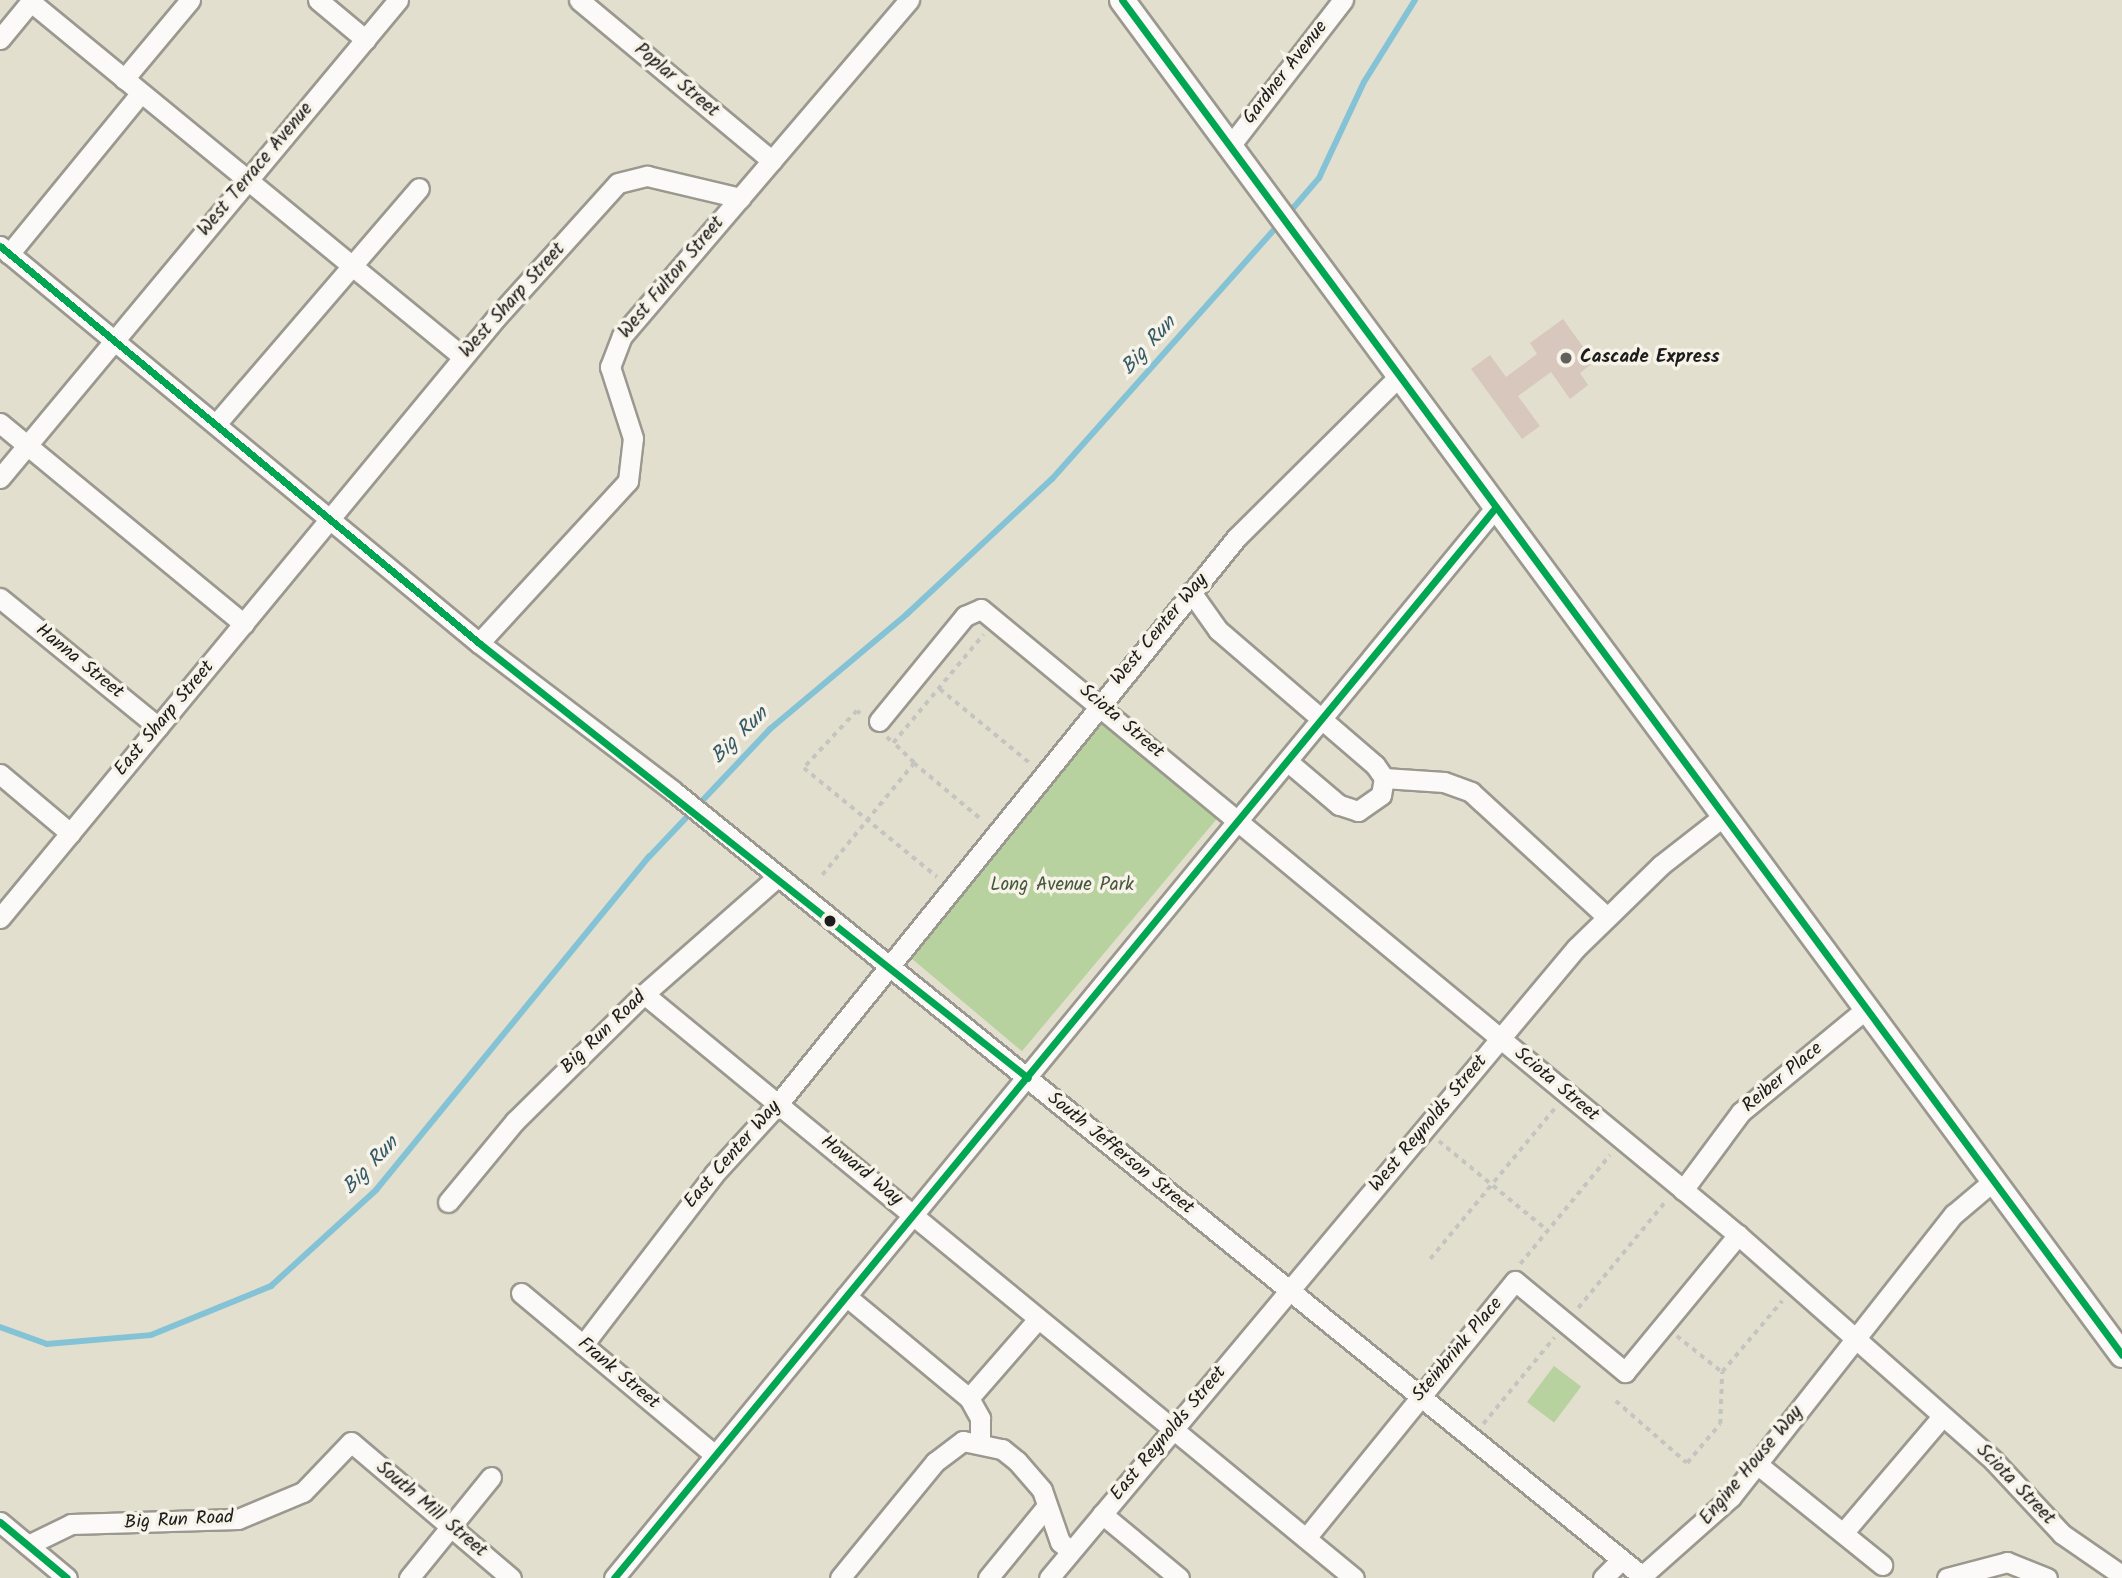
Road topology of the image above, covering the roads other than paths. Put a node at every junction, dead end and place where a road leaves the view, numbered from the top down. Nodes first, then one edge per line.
1 (190, 0) edge
2 (318, 0) edge
3 (398, 0) edge
4 (579, 0) edge
5 (909, 0) edge
6 (1122, 0) edge
7 (1343, 0) edge
8 (32, 1) edge
9 (0, 39) edge
10 (366, 40) junction
11 (124, 79) junction
12 (141, 93) junction
13 (1230, 146) junction
14 (772, 161) junction
15 (248, 181) junction
16 (419, 188) dead end
17 (740, 198) junction
18 (5, 250) edge
19 (352, 266) junction
20 (114, 341) junction
21 (463, 357) junction
22 (1399, 376) junction
23 (0, 423) edge
24 (216, 424) junction
25 (27, 445) junction
26 (0, 478) edge
27 (1496, 508) junction
28 (330, 519) junction
29 (1191, 592) junction
30 (0, 598) edge
31 (244, 624) junction
32 (480, 643) junction
33 (1098, 704) junction
34 (1321, 719) junction
35 (876, 725) road end
36 (158, 727) junction
37 (1287, 761) junction
38 (0, 774) edge
39 (1384, 778) junction
40 (1724, 816) junction
41 (1238, 820) junction
42 (70, 833) junction
43 (775, 879) junction
44 (1606, 916) junction
45 (0, 918) edge
46 (888, 969) junction
47 (644, 994) junction
48 (1866, 1009) junction
49 (1500, 1038) junction
50 (1028, 1078) junction
51 (778, 1104) junction
52 (1993, 1181) junction
53 (1683, 1190) junction
54 (448, 1202) dead end
55 (914, 1214) junction
56 (1738, 1235) junction
57 (1289, 1291) junction
58 (522, 1293) dead end
59 (846, 1296) junction
60 (1038, 1319) junction
61 (1857, 1337) junction
62 (583, 1345) junction
63 (2122, 1355) edge
64 (1418, 1397) junction
65 (969, 1398) junction
66 (1941, 1418) junction
67 (1175, 1428) junction
68 (980, 1441) junction
69 (351, 1442) joint
70 (715, 1455) junction
71 (1757, 1464) junction
72 (491, 1477) dead end
73 (1047, 1506) junction
74 (1102, 1514) junction
75 (0, 1522) edge
76 (451, 1526) junction
77 (1843, 1533) junction
78 (1306, 1538) junction
79 (28, 1545) junction
80 (1070, 1552) junction
81 (1621, 1560) junction
82 (1882, 1565) dead end
83 (2119, 1574) edge
84 (67, 1578) edge
85 (409, 1578) edge
86 (511, 1578) edge
87 (614, 1578) edge
88 (840, 1578) edge
89 (988, 1578) edge
90 (1049, 1578) edge
91 (1179, 1578) edge
92 (1354, 1578) edge
93 (1603, 1578) edge
94 (1947, 1578) edge
95 (2048, 1578) edge

1 - 11 street
2 - 10 street
3 - 10 street, West Terrace Avenue
4 - 14 street, Poplar Street
5 - 14 street, West Fulton Street
6 - 13 main road
7 - 13 street, Gardner Avenue
8 - 9 street
8 - 11 street
10 - 15 street, West Terrace Avenue
11 - 12 street
12 - 15 street
12 - 18 street
13 - 22 main road
14 - 17 street, West Fulton Street
15 - 19 street
15 - 20 street, West Terrace Avenue
16 - 19 street
17 - 21 street, West Sharp Street
17 - 32 street, West Fulton Street
18 - 20 street, South Jefferson Street
19 - 21 street
19 - 24 street
20 - 24 street, South Jefferson Street
20 - 25 street, West Terrace Avenue
21 - 28 street, West Sharp Street
22 - 27 main road
22 - 29 street, West Center Way
23 - 25 street
24 - 28 street, South Jefferson Street
25 - 26 street, West Terrace Avenue
25 - 31 street
27 - 34 street
27 - 40 main road
28 - 31 street, East Sharp Street
28 - 32 street, South Jefferson Street
29 - 33 street, West Center Way
29 - 34 street
30 - 36 street, Hanna Street
31 - 36 street, East Sharp Street
32 - 43 street, South Jefferson Street
33 - 35 street, Sciota Street
33 - 41 street, Sciota Street
33 - 46 street, West Center Way
34 - 37 street
34 - 39 street
36 - 42 street, East Sharp Street
37 - 39 street
37 - 41 street
38 - 42 street
39 - 44 street
40 - 44 street, West Reynolds Street
40 - 48 main road
41 - 49 street, Sciota Street
41 - 50 street
42 - 45 street, East Sharp Street
43 - 46 street, South Jefferson Street
43 - 47 street, Big Run Road
44 - 49 street, West Reynolds Street
46 - 50 street, South Jefferson Street
46 - 51 street, East Center Way
47 - 51 street, Howard Way
47 - 54 street, Big Run Road
48 - 52 main road
48 - 53 street, Reiber Place
49 - 53 street, Sciota Street
49 - 57 street, West Reynolds Street
50 - 55 street
50 - 57 street, South Jefferson Street
51 - 55 street, Howard Way
51 - 62 street, East Center Way
52 - 61 street
52 - 63 main road
53 - 56 street, Sciota Street
55 - 59 street
55 - 60 street, Howard Way
56 - 61 street, Sciota Street
56 - 64 street, Steinbrink Place
57 - 64 street, South Jefferson Street
57 - 67 street, East Reynolds Street
58 - 62 street, Frank Street
59 - 65 street
59 - 70 street
60 - 65 street
60 - 67 street, Howard Way
61 - 66 street, Sciota Street
61 - 71 street, Engine House Way
62 - 70 street, Frank Street
64 - 78 street, Steinbrink Place
64 - 81 street, South Jefferson Street
65 - 68 street
66 - 77 street
66 - 83 street, Sciota Street
67 - 74 street, East Reynolds Street
67 - 78 street
68 - 73 street
68 - 88 street
69 - 76 street, South Mill Street
69 - 79 street, Big Run Road
70 - 87 street
71 - 77 street
71 - 81 street, Engine House Way
72 - 76 street
73 - 80 street
73 - 89 street
74 - 80 street, East Reynolds Street
74 - 91 street
75 - 79 street
76 - 85 street
76 - 86 street, South Mill Street
77 - 82 street
78 - 92 street
79 - 84 street
80 - 90 street, East Reynolds Street
81 - 93 street
94 - 95 street

